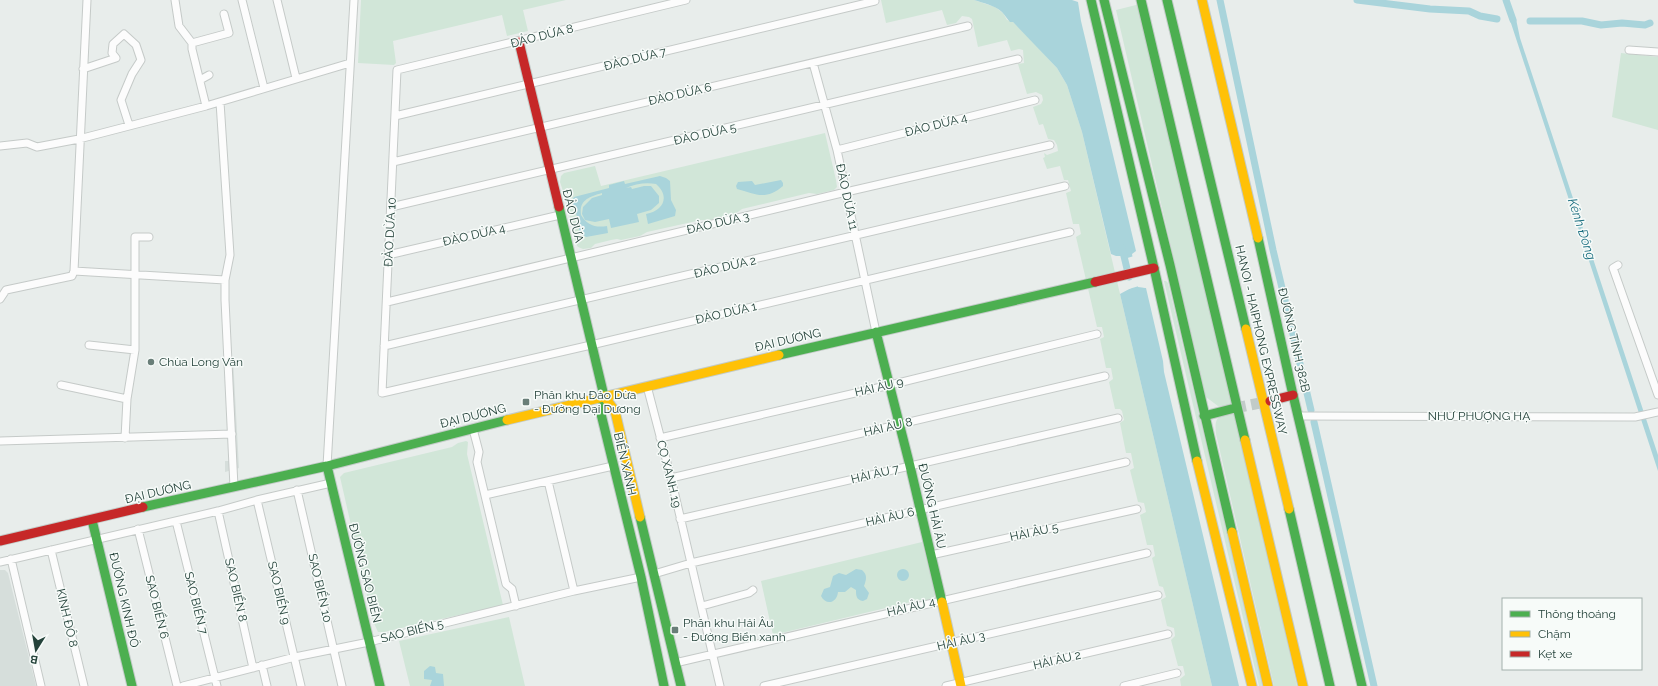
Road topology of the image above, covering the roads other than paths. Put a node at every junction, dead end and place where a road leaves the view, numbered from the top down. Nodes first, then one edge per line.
1 (87, 0) edge
2 (175, 0) edge
3 (242, 0) edge
4 (277, 0) edge
5 (354, 0) edge
6 (686, 0) edge
7 (1091, 0) edge
8 (1104, 0) edge
9 (1141, 0) edge
10 (1167, 0) edge
11 (1202, 0) edge
12 (875, 1) edge
13 (224, 14) dead end
14 (968, 26) dead end
15 (518, 42) junction
16 (192, 43) junction
17 (1629, 50) dead end
18 (1658, 52) edge
19 (1018, 59) dead end
20 (350, 63) junction
21 (813, 63) junction
22 (83, 69) junction
23 (397, 70) joint
24 (209, 75) dead end
25 (296, 78) junction
26 (200, 80) junction
27 (529, 85) junction
28 (264, 88) junction
29 (1035, 100) dead end
30 (220, 102) junction
31 (206, 106) junction
32 (826, 106) junction
33 (395, 116) junction
34 (129, 125) junction
35 (539, 127) junction
36 (79, 139) junction
37 (1050, 145) dead end
38 (0, 146) edge
39 (837, 150) junction
40 (393, 162) junction
41 (549, 170) junction
42 (1065, 186) dead end
43 (846, 192) junction
44 (391, 207) junction
45 (560, 215) junction
46 (1070, 232) dead end
47 (149, 237) dead end
48 (855, 237) junction
49 (388, 255) junction
50 (570, 258) junction
51 (1170, 265) junction
52 (1618, 265) dead end
53 (1154, 268) junction
54 (74, 271) junction
55 (135, 276) junction
56 (225, 280) junction
57 (864, 280) junction
58 (0, 299) edge
59 (580, 300) junction
60 (386, 302) junction
61 (876, 332) junction
62 (1097, 334) dead end
63 (89, 345) dead end
64 (591, 345) junction
65 (384, 346) junction
66 (135, 350) junction
67 (1104, 376) dead end
68 (61, 385) dead end
69 (890, 385) junction
70 (647, 386) junction
71 (382, 393) joint
72 (1293, 395) junction
73 (1658, 395) edge
74 (604, 396) junction
75 (127, 398) junction
76 (1270, 401) tunnel mouth
77 (1235, 408) tunnel mouth
78 (1658, 412) edge
79 (1204, 416) junction
80 (1299, 416) junction
81 (1118, 418) dead end
82 (899, 425) junction
83 (473, 428) junction
84 (232, 434) junction
85 (126, 438) junction
86 (660, 438) junction
87 (0, 442) edge
88 (1126, 462) dead end
89 (327, 466) junction
90 (613, 466) junction
91 (910, 466) junction
92 (671, 478) junction
93 (548, 481) junction
94 (331, 483) junction
95 (234, 487) junction
96 (297, 490) junction
97 (485, 495) junction
98 (257, 500) junction
99 (920, 510) junction
100 (1137, 510) dead end
101 (218, 511) junction
102 (680, 519) junction
103 (92, 520) junction
104 (176, 521) junction
105 (138, 529) junction
106 (97, 539) junction
107 (0, 541) edge
108 (51, 550) junction
109 (1148, 553) dead end
110 (931, 555) junction
111 (11, 559) junction
112 (0, 562) edge
113 (691, 563) junction
114 (654, 574) junction
115 (641, 576) junction
116 (753, 590) dead end
117 (574, 591) junction
118 (1158, 595) dead end
119 (942, 600) junction
120 (516, 606) junction
121 (702, 606) junction
122 (1168, 634) dead end
123 (369, 642) junction
124 (951, 644) junction
125 (334, 650) junction
126 (712, 654) junction
127 (295, 657) junction
128 (675, 663) junction
129 (262, 665) junction
130 (253, 668) junction
131 (1177, 673) dead end
132 (214, 677) junction
133 (961, 684) edge
134 (41, 686) edge
135 (84, 686) edge
136 (132, 686) edge
137 (177, 686) edge
138 (183, 686) edge
139 (217, 686) edge
140 (267, 686) edge
141 (301, 686) edge
142 (342, 686) edge
143 (380, 686) edge
144 (664, 686) edge
145 (681, 686) edge
146 (720, 686) edge
147 (764, 686) edge
148 (946, 686) edge
149 (1124, 686) edge
150 (1252, 686) edge
151 (1268, 686) edge
152 (1302, 686) edge
153 (1331, 686) edge
154 (1362, 686) edge

1 - 22 street
2 - 16 street
3 - 28 street
4 - 25 street
5 - 20 street
6 - 15 street, ĐẢO DỪA 8
7 - 53 main road
8 - 51 main road
9 - 152 main road
10 - 153 main road, HANOI - HAIPHONG EXPRESSWAY
11 - 72 main road, ĐƯỜNG TỈNH 382B
12 - 27 street, ĐẢO DỪA 7
13 - 16 street
14 - 21 street, ĐẢO DỪA 6
15 - 23 street, ĐẢO DỪA 8
15 - 27 main road, ĐẢO DỪA
16 - 26 street
17 - 18 street
19 - 32 street, ĐẢO DỪA 5
20 - 25 street
20 - 89 street
21 - 32 street, ĐẢO DỪA 11
21 - 35 street, ĐẢO DỪA 6
22 - 34 street
22 - 36 street
23 - 33 street, ĐẢO DỪA 10
24 - 26 street
25 - 28 street
26 - 31 street
27 - 33 street, ĐẢO DỪA 7
27 - 35 main road, ĐẢO DỪA
28 - 30 street
29 - 39 street, ĐẢO DỪA 4
30 - 31 street
30 - 56 street
31 - 34 street
32 - 39 street, ĐẢO DỪA 11
32 - 41 street, ĐẢO DỪA 5
33 - 40 street, ĐẢO DỪA 10
34 - 36 street
35 - 40 street, ĐẢO DỪA 6
35 - 41 main road, ĐẢO DỪA
36 - 38 street
36 - 54 street
37 - 43 street, ĐẢO DỪA 3
39 - 43 street, ĐẢO DỪA 11
40 - 44 street, ĐẢO DỪA 10
41 - 44 street, ĐẢO DỪA 5
41 - 45 main road, ĐẢO DỪA
42 - 48 street, ĐẢO DỪA 2
43 - 48 street, ĐẢO DỪA 11
43 - 50 street, ĐẢO DỪA 3
44 - 49 street, ĐẢO DỪA 10
45 - 49 street, ĐẢO DỪA 4
45 - 50 main road, ĐẢO DỪA
46 - 57 street, ĐẢO DỪA 1
47 - 55 street
48 - 57 street, ĐẢO DỪA 11
48 - 59 street, ĐẢO DỪA 2
49 - 60 street, ĐẢO DỪA 10
50 - 59 main road, ĐẢO DỪA
50 - 60 street, ĐẢO DỪA 3
51 - 53 main road
51 - 79 main road
52 - 73 street
53 - 61 main road, ĐẠI DƯƠNG
53 - 150 main road
54 - 55 street
54 - 58 street
55 - 56 street
55 - 66 street
56 - 84 street
57 - 61 street, ĐẢO DỪA 11
57 - 64 street, ĐẢO DỪA 1
59 - 64 main road, ĐẢO DỪA
59 - 65 street, ĐẢO DỪA 2
60 - 65 street, ĐẢO DỪA 10
61 - 69 main road, ĐƯỜNG HẢI ÂU
61 - 70 main road, ĐẠI DƯƠNG
62 - 69 street, HẢI ÂU 9
63 - 66 street
64 - 71 street, ĐẢO DỪA 1
64 - 74 main road, ĐẢO DỪA
65 - 71 street, ĐẢO DỪA 10
66 - 75 street
67 - 82 street, HẢI ÂU 8
68 - 75 street
69 - 82 main road, ĐƯỜNG HẢI ÂU
69 - 86 street, HẢI ÂU 9
70 - 74 main road, ĐẠI DƯƠNG
70 - 86 street, CỌ XANH 19
72 - 76 main road
72 - 80 main road, ĐƯỜNG TỈNH 382B
74 - 83 main road, ĐẠI DƯƠNG
74 - 90 main road, BIỂN XANH
74 - 114 main road, BIỂN XANH
75 - 85 street
77 - 79 main road
78 - 80 street, NHƯ PHƯỢNG HẠ
79 - 151 main road
80 - 154 main road, ĐƯỜNG TỈNH 382B
81 - 91 street, HẢI ÂU 7
82 - 91 main road, ĐƯỜNG HẢI ÂU
82 - 92 street, HẢI ÂU 8
83 - 89 main road, ĐẠI DƯƠNG
83 - 97 street
84 - 85 street
84 - 95 street
85 - 87 street
86 - 92 street, CỌ XANH 19
88 - 99 street, HẢI ÂU 6
89 - 94 main road, ĐƯỜNG SAO BIỂN
89 - 95 main road, ĐẠI DƯƠNG
90 - 93 street
90 - 115 main road, BIỂN XANH
91 - 99 main road, ĐƯỜNG HẢI ÂU
91 - 102 street, HẢI ÂU 7
92 - 102 street, CỌ XANH 19
93 - 97 street
93 - 117 street
94 - 96 street
94 - 123 main road, ĐƯỜNG SAO BIỂN
95 - 103 main road, ĐẠI DƯƠNG
96 - 98 street
96 - 125 street, SAO BIỂN 10
97 - 120 street
98 - 101 street
98 - 127 street, SAO BIỂN 9
99 - 110 main road, ĐƯỜNG HẢI ÂU
99 - 113 street, HẢI ÂU 6
100 - 110 street, HẢI ÂU 5
101 - 104 street
101 - 130 street, SAO BIỂN 8
102 - 113 street, CỌ XANH 19
103 - 106 main road, ĐƯỜNG KINH ĐÔ
103 - 107 main road, ĐẠI DƯƠNG
104 - 105 street
104 - 132 street, SAO BIỂN 7
105 - 106 street
105 - 137 street, SAO BIỂN 6
106 - 108 street
106 - 136 main road, ĐƯỜNG KINH ĐÔ
108 - 111 street
108 - 135 street, KINH ĐÔ 8
109 - 119 street, HẢI ÂU 4
110 - 119 main road, ĐƯỜNG HẢI ÂU
111 - 112 street
111 - 134 street
113 - 114 street, HẢI ÂU 6
113 - 121 street, CỌ XANH 19
114 - 115 main road
114 - 128 main road, BIỂN XANH
115 - 117 street, SAO BIỂN 5
115 - 144 main road, BIỂN XANH
116 - 121 street
117 - 120 street, SAO BIỂN 5
118 - 124 street, HẢI ÂU 3
119 - 124 main road, ĐƯỜNG HẢI ÂU
119 - 126 street, HẢI ÂU 4
120 - 123 street, SAO BIỂN 5
121 - 126 street, CỌ XANH 19
122 - 133 street, HẢI ÂU 2
123 - 125 street, SAO BIỂN 5
123 - 143 main road, ĐƯỜNG SAO BIỂN
124 - 133 main road, ĐƯỜNG HẢI ÂU
124 - 147 street, HẢI ÂU 3
125 - 127 street, SAO BIỂN 5
125 - 142 street, SAO BIỂN 10
126 - 128 street, HẢI ÂU 4
126 - 146 street, CỌ XANH 19
127 - 129 street, SAO BIỂN 5
127 - 141 street, SAO BIỂN 9
128 - 145 main road, BIỂN XANH
129 - 130 street, SAO BIỂN 5
129 - 140 street
130 - 132 street, SAO BIỂN 5
131 - 149 street
132 - 138 street, SAO BIỂN 5
132 - 139 street, SAO BIỂN 7
133 - 148 street, HẢI ÂU 2

